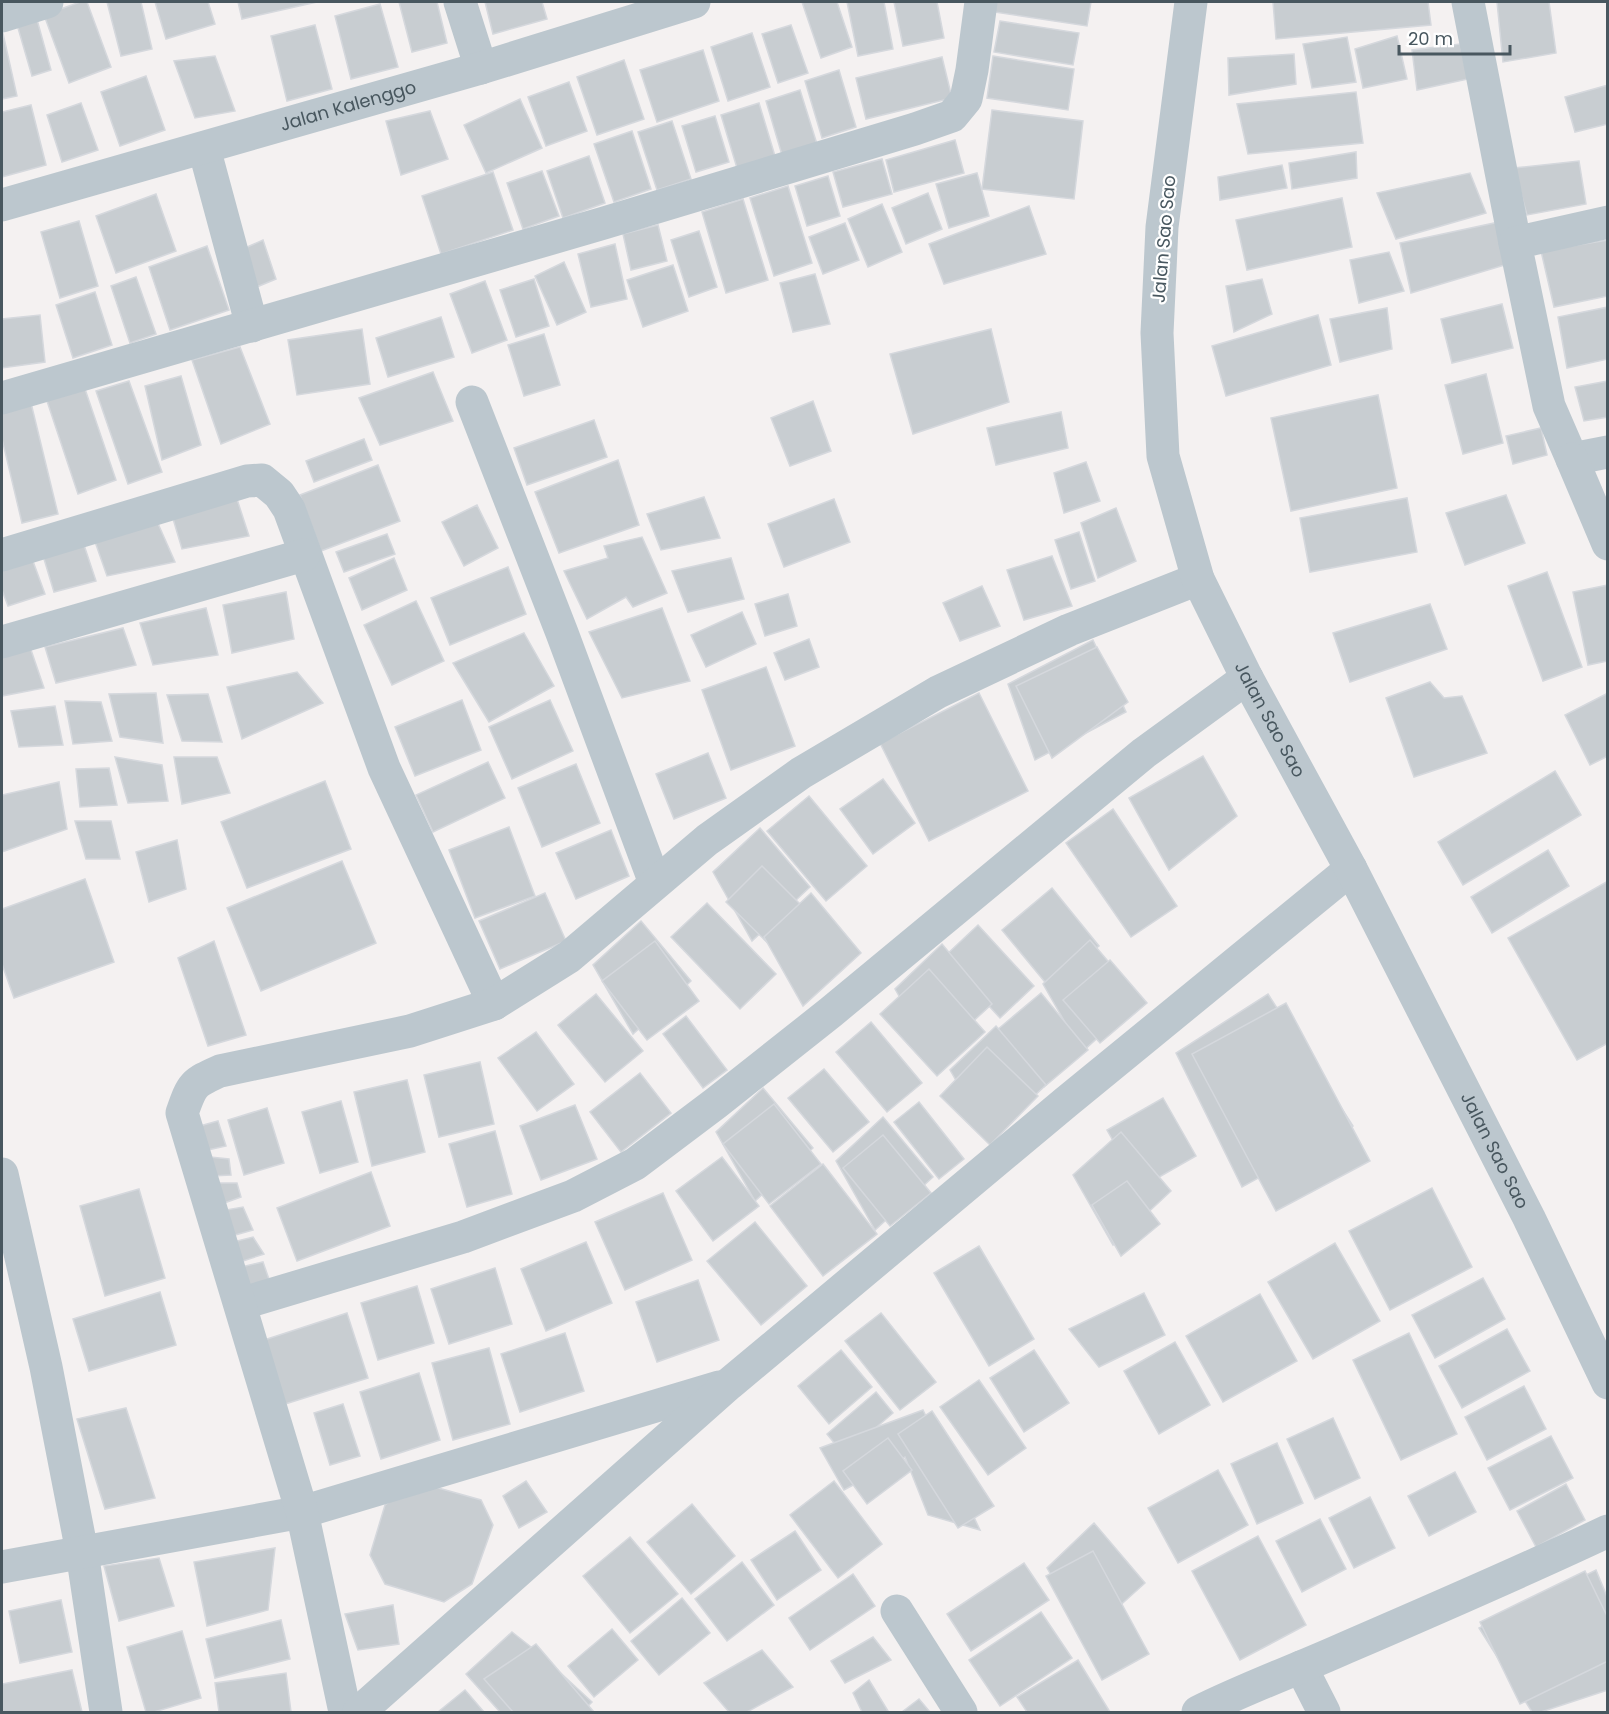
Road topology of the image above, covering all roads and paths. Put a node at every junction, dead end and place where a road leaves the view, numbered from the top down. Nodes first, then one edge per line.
1 (47, 2) edge
2 (460, 2) edge
3 (694, 2) edge
4 (981, 2) edge
5 (1191, 2) edge
6 (1468, 2) edge
7 (2, 16) edge
8 (481, 68) junction
9 (204, 148) junction
10 (2, 206) edge
11 (1608, 222) edge
12 (1515, 243) junction
13 (252, 326) junction
14 (2, 398) edge
15 (472, 402) dead end
16 (1608, 452) edge
17 (1572, 459) junction
18 (1608, 544) edge
19 (2, 555) edge
20 (304, 555) junction
21 (1198, 579) junction
22 (2, 642) edge
23 (1247, 678) junction
24 (1351, 869) junction
25 (655, 883) junction
26 (494, 1004) junction
27 (2, 1174) edge
28 (240, 1304) junction
29 (1608, 1383) edge
30 (729, 1384) junction
31 (302, 1512) junction
32 (1608, 1531) edge
33 (82, 1552) junction
34 (2, 1568) edge
35 (897, 1611) dead end
36 (1301, 1667) junction
37 (106, 1713) edge
38 (345, 1713) edge
39 (359, 1713) edge
40 (961, 1713) edge
41 (1198, 1713) edge
42 (1324, 1713) edge

1 - 7 street
2 - 8 street
3 - 8 street, Jalan Kalenggo
4 - 13 street
5 - 21 street, Jalan Sao Sao
6 - 12 street
8 - 9 street, Jalan Kalenggo
9 - 10 street, Jalan Kalenggo
9 - 13 street
11 - 12 street
12 - 17 street
13 - 14 street
15 - 25 street
16 - 17 street
17 - 18 street
19 - 20 street
20 - 22 street
20 - 26 street
21 - 23 street, Jalan Sao Sao
21 - 25 street
23 - 24 street, Jalan Sao Sao
23 - 28 street
24 - 29 street, Jalan Sao Sao
24 - 30 street
25 - 26 street
26 - 28 street
27 - 33 street
28 - 31 street
30 - 31 street
30 - 39 street
31 - 33 street
31 - 38 street
32 - 36 street
33 - 34 street
33 - 37 street
35 - 40 street
36 - 41 street
36 - 42 street

